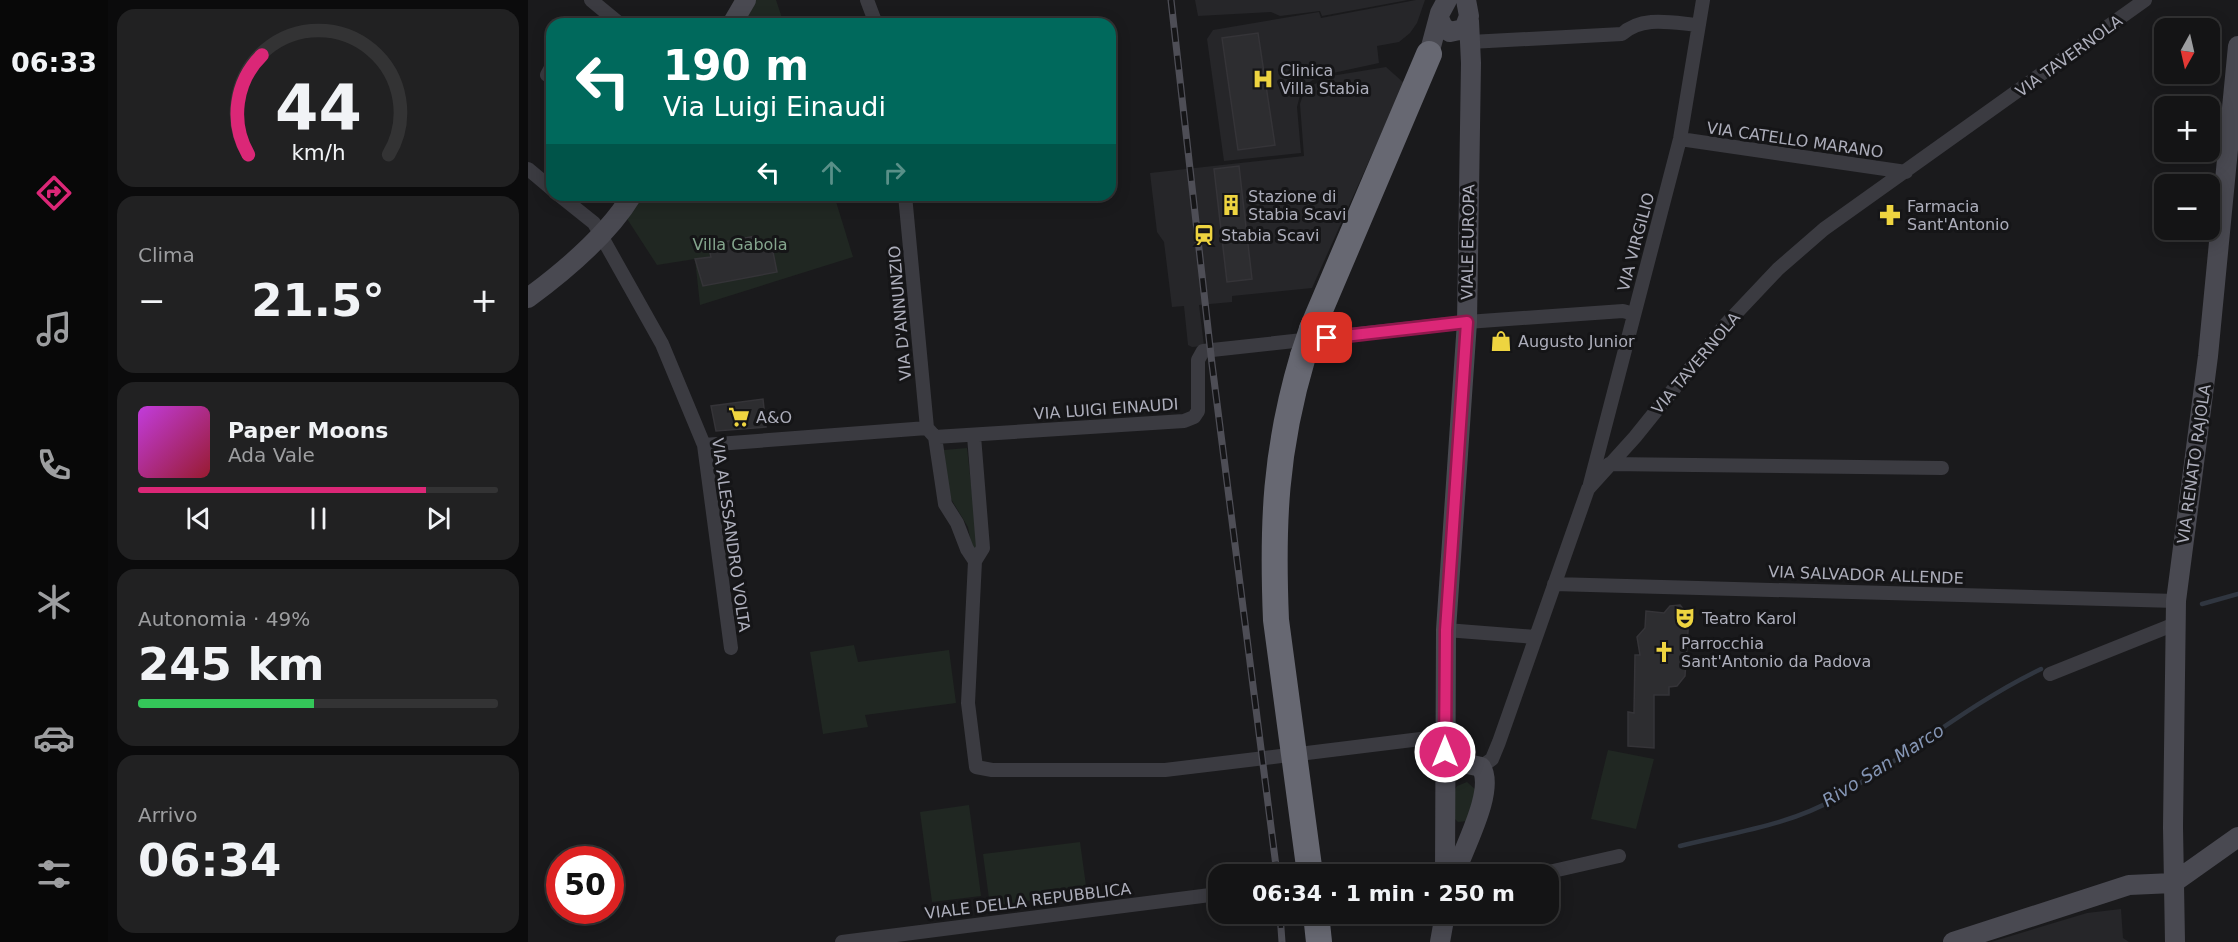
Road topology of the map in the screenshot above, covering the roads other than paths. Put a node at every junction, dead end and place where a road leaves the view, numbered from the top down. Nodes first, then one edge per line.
1 (591, 0) edge
2 (746, 0) edge
3 (867, 0) edge
4 (1703, 0) edge
5 (2145, 0) edge
6 (608, 5) edge
7 (736, 18) edge
8 (874, 18) edge
9 (1457, 18) edge
10 (1699, 25) junction
11 (2238, 46) edge
12 (1429, 54) joint
13 (1680, 139) junction
14 (1906, 172) junction
15 (530, 173) edge
16 (546, 185) edge
17 (566, 201) edge
18 (627, 201) edge
19 (906, 201) edge
20 (601, 235) junction
21 (528, 298) edge
22 (1634, 314) junction
23 (1467, 322) junction
24 (931, 432) junction
25 (974, 436) junction
26 (704, 445) junction
27 (1609, 464) junction
28 (1942, 468) dead end
29 (1588, 489) junction
30 (975, 561) junction
31 (1554, 584) junction
32 (2176, 601) junction
33 (2175, 624) junction
34 (1446, 630) junction
35 (1535, 637) junction
36 (731, 648) dead end
37 (2050, 674) dead end
38 (1307, 753) dead end
39 (1281, 756) dead end
40 (1448, 757) junction
41 (1481, 767) junction
42 (1444, 815) junction
43 (1475, 821) junction
44 (2238, 837) edge
45 (1619, 856) dead end
46 (1309, 864) edge
47 (1445, 864) edge
48 (1459, 864) edge
49 (1559, 870) edge
50 (2173, 882) junction
51 (1208, 895) edge
52 (1317, 924) edge
53 (1443, 924) edge
54 (842, 942) edge
55 (1319, 942) edge
56 (1440, 942) edge
57 (1953, 942) edge
58 (2175, 942) edge

1 - 6 street
2 - 7 main road
3 - 8 street
4 - 10 street, VIA VIRGILIO
5 - 14 street, VIA TAVERNOLA
9 - 10 street
9 - 12 main road
9 - 23 main road, VIALE EUROPA
10 - 13 street, VIA VIRGILIO
11 - 32 main road, VIA RENATO RAJOLA
12 - 46 highway, bridge
13 - 14 street, VIA CATELLO MARANO
13 - 22 street, VIA VIRGILIO
14 - 27 street, VIA TAVERNOLA
15 - 16 street
17 - 20 street, VIA ALESSANDRO VOLTA
18 - 20 main road
19 - 24 street, VIA D'ANNUNZIO
20 - 21 main road
20 - 26 street, VIA ALESSANDRO VOLTA
22 - 23 street
22 - 29 street, VIA VIRGILIO
23 - 25 street, VIA LUIGI EINAUDI
23 - 34 main road, VIALE EUROPA
24 - 25 street
24 - 26 street
24 - 30 street, VIA D'ANNUNZIO
25 - 30 street
26 - 36 street, VIA ALESSANDRO VOLTA
27 - 28 street
27 - 29 street, VIA TAVERNOLA
29 - 31 street, VIA TAVERNOLA
30 - 39 street
31 - 32 street, VIA SALVADOR ALLENDE
31 - 35 street, VIA TAVERNOLA
32 - 33 main road, VIA RENATO RAJOLA
33 - 37 street
33 - 50 main road, VIA RENATO RAJOLA
34 - 35 street
34 - 40 main road, VIALE EUROPA
35 - 41 street, VIA TAVERNOLA
38 - 40 street
40 - 41 main road
40 - 42 main road, VIALE EUROPA
41 - 43 main road
42 - 43 main road
42 - 47 main road, VIALE EUROPA
43 - 48 main road
44 - 50 main road
45 - 49 street
50 - 57 main road
50 - 58 main road, VIA RENATO RAJOLA
51 - 54 street, VIALE DELLA REPUBBLICA
52 - 55 highway
53 - 56 main road

